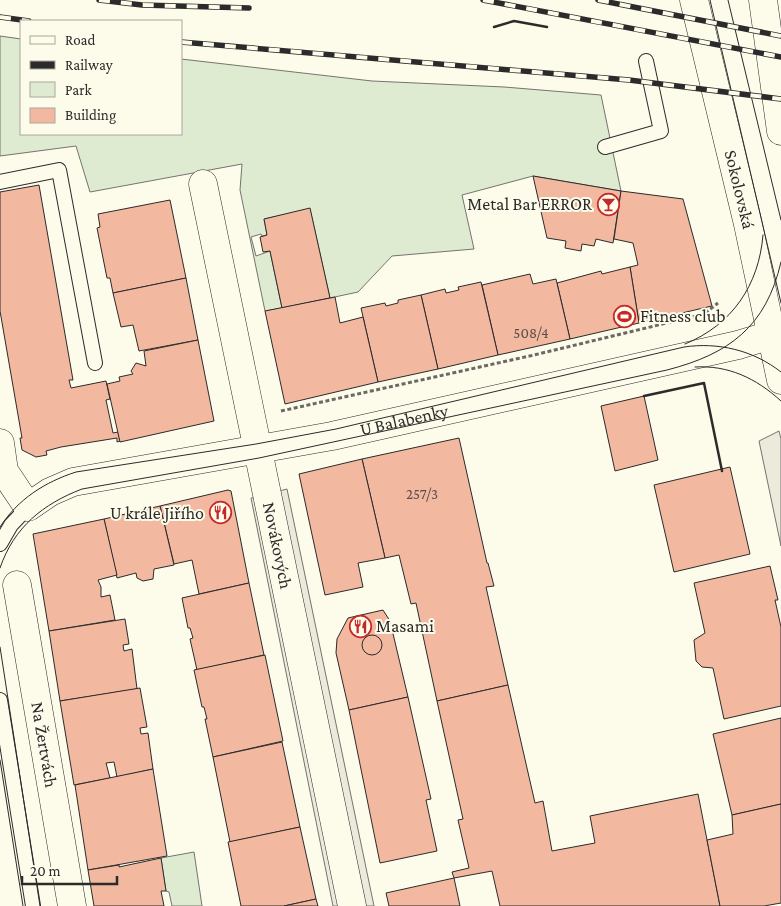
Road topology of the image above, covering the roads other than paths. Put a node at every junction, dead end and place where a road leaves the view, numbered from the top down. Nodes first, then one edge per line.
1 (694, 0) edge
2 (770, 6) edge
3 (646, 61) dead end
4 (781, 131) edge
5 (605, 147) dead end
6 (0, 182) edge
7 (203, 184) dead end
8 (776, 333) edge
9 (95, 363) dead end
10 (781, 380) edge
11 (0, 443) edge
12 (258, 451) junction
13 (28, 507) junction
14 (0, 544) edge
15 (18, 584) dead end
16 (0, 700) edge
17 (32, 906) edge
18 (72, 906) edge
19 (352, 906) edge

1 - 8 street, Sokolovská
2 - 4 street
3 - 5 lane
6 - 9 lane
7 - 12 street, Novákových
8 - 10 street, Sokolovská
8 - 12 street, U Balabenky
11 - 13 street
12 - 13 street, U Balabenky
12 - 19 street, Novákových
13 - 14 lane
15 - 18 street, Na Žertvách
16 - 17 lane, Na Žertvách

